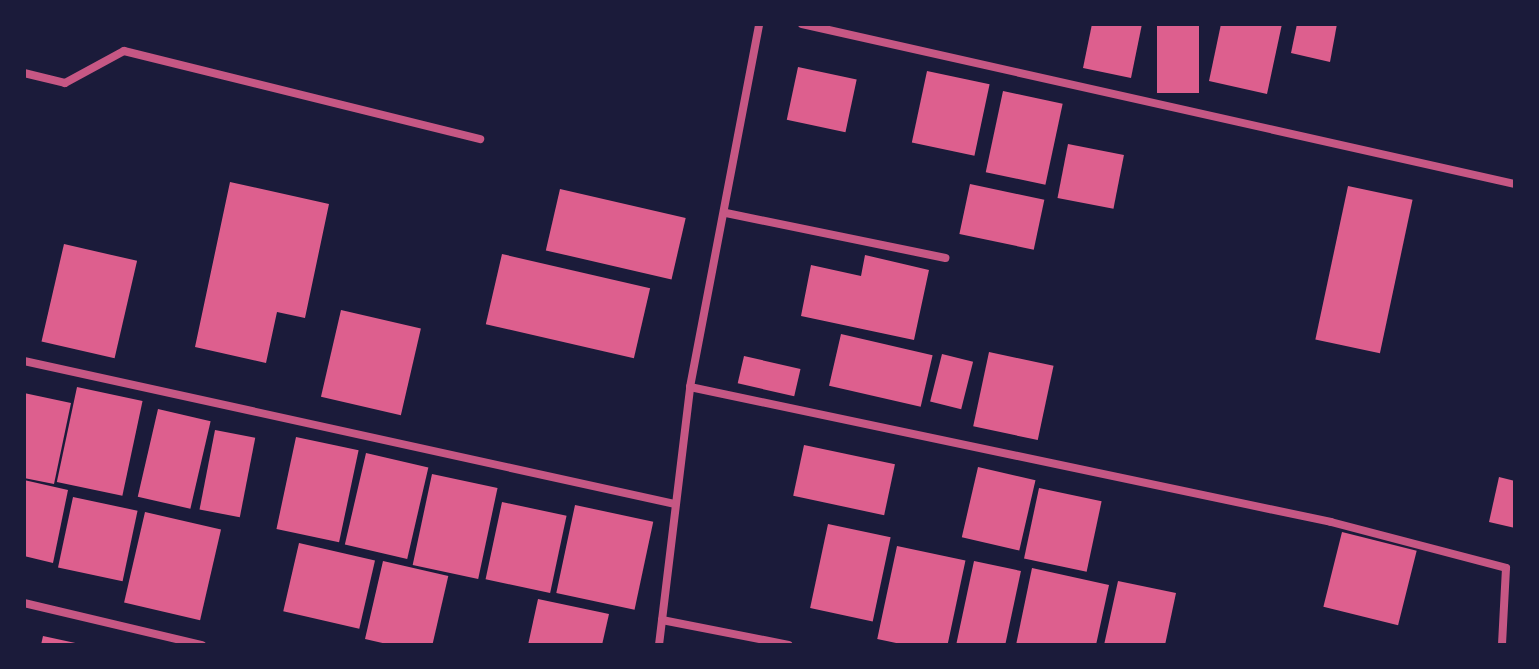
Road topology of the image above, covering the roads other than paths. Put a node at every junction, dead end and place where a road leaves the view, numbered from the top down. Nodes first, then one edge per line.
1 (759, 24) edge
2 (802, 24) edge
3 (24, 73) edge
4 (480, 139) dead end
5 (1515, 184) edge
6 (726, 213) junction
7 (945, 258) dead end
8 (24, 361) edge
9 (690, 387) junction
10 (675, 504) junction
11 (24, 603) edge
12 (662, 620) junction
13 (202, 645) edge
14 (659, 645) edge
15 (789, 645) edge
16 (1502, 645) edge

1 - 6 street
2 - 5 street
3 - 4 street
6 - 7 street
6 - 9 street
8 - 10 street
9 - 10 street
9 - 16 street
10 - 12 street
11 - 13 street
12 - 14 street
12 - 15 street

